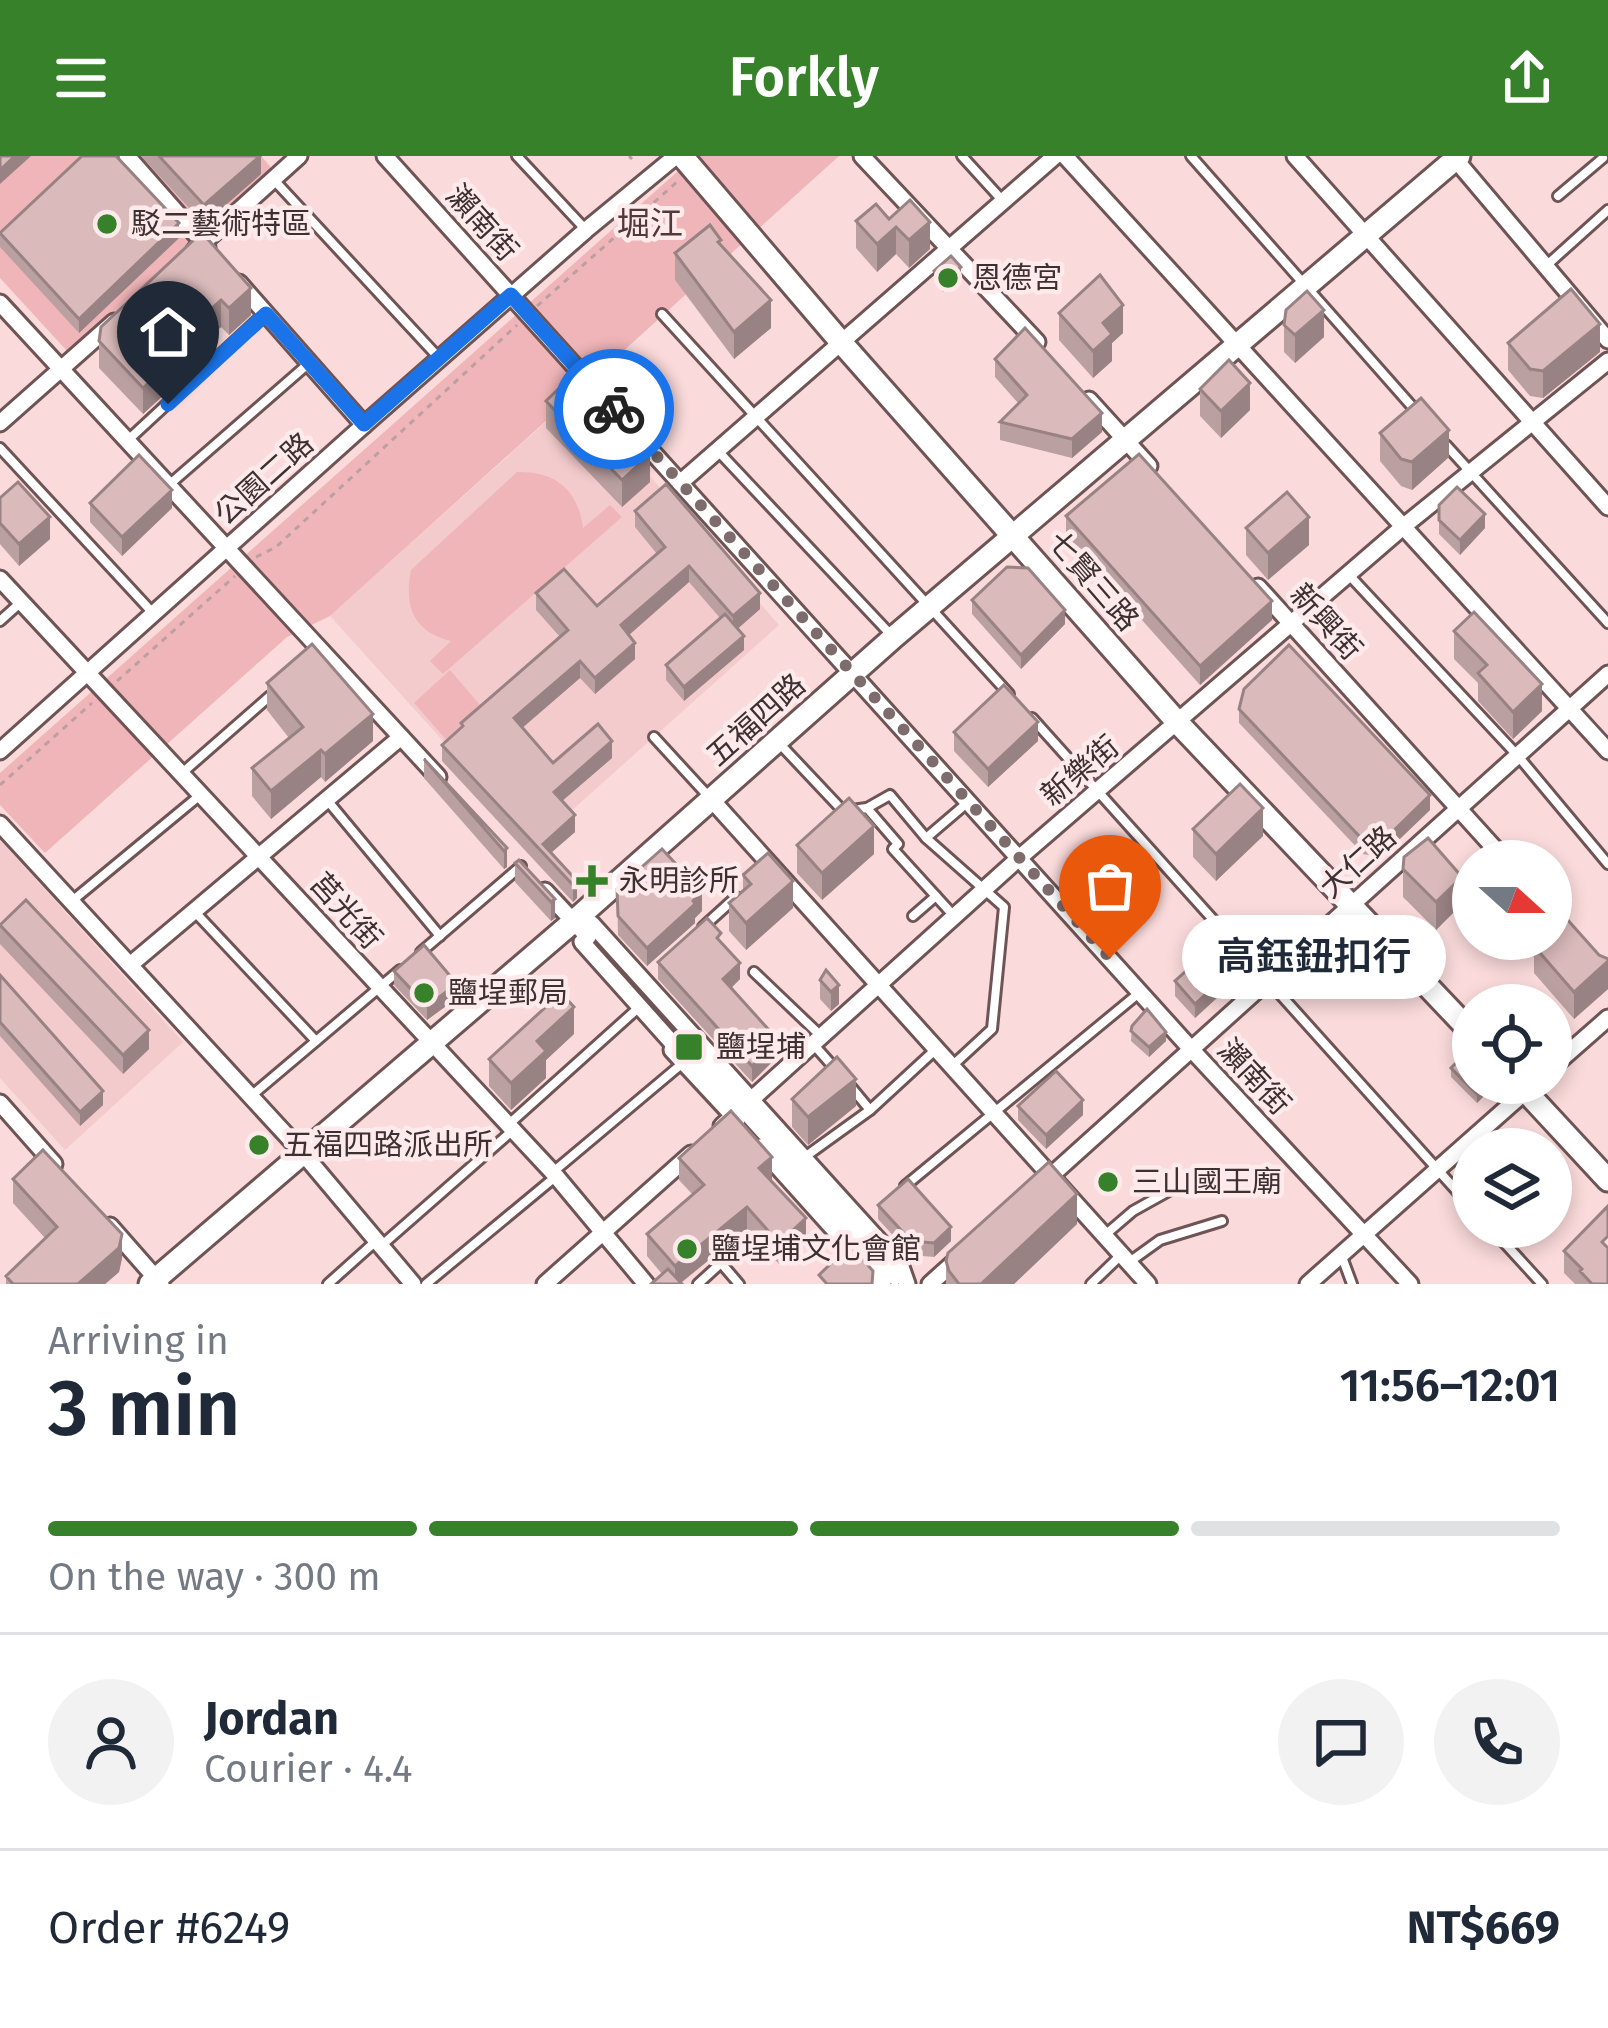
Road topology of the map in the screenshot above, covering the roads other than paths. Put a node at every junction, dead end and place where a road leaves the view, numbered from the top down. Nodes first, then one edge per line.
1 (127, 156) edge
2 (298, 156) edge
3 (385, 156) edge
4 (518, 156) edge
5 (679, 156) edge
6 (862, 156) edge
7 (962, 156) edge
8 (1055, 156) edge
9 (1066, 156) edge
10 (1191, 156) edge
11 (1294, 156) edge
12 (1457, 157) edge
13 (1604, 159) edge
14 (273, 179) junction
15 (1558, 196) dead end
16 (1003, 201) junction
17 (1608, 210) edge
18 (586, 230) junction
19 (1365, 235) junction
20 (200, 239) junction
21 (951, 247) junction
22 (187, 258) edge
23 (219, 261) edge
24 (1545, 267) junction
25 (235, 278) edge
26 (1306, 285) junction
27 (511, 295) junction
28 (0, 303) edge
29 (266, 314) junction
30 (662, 314) dead end
31 (119, 317) edge
32 (1608, 340) edge
33 (840, 341) junction
34 (1240, 344) junction
35 (1046, 352) edge
36 (439, 358) junction
37 (1608, 361) edge
38 (309, 363) junction
39 (59, 370) junction
40 (1078, 387) edge
41 (756, 416) junction
42 (1425, 421) edge
43 (0, 423) edge
44 (1533, 423) junction
45 (364, 424) junction
46 (1440, 437) edge
47 (1125, 440) junction
48 (126, 442) junction
49 (0, 448) edge
50 (717, 450) junction
51 (1469, 471) junction
52 (1156, 473) edge
53 (680, 483) junction
54 (168, 486) junction
55 (1608, 507) edge
56 (1404, 526) junction
57 (1013, 535) junction
58 (226, 550) junction
59 (1246, 574) edge
60 (1348, 574) junction
61 (0, 579) edge
62 (21, 602) junction
63 (931, 607) junction
64 (152, 612) junction
65 (0, 621) edge
66 (1291, 623) junction
67 (1608, 623) edge
68 (893, 638) junction
69 (87, 672) junction
70 (853, 674) junction
71 (1608, 674) edge
72 (286, 682) edge
73 (1570, 710) junction
74 (1178, 723) junction
75 (400, 737) junction
76 (654, 737) dead end
77 (777, 741) junction
78 (1608, 751) edge
79 (0, 752) edge
80 (1518, 756) junction
81 (181, 774) junction
82 (446, 785) edge
83 (1098, 792) junction
84 (200, 795) junction
85 (327, 800) junction
86 (711, 800) junction
87 (968, 802) junction
88 (867, 808) junction
89 (1459, 809) junction
90 (0, 824) edge
91 (926, 838) junction
92 (1487, 840) edge
93 (506, 850) edge
94 (261, 857) junction
95 (1019, 858) junction
96 (1608, 864) edge
97 (521, 866) junction
98 (771, 866) junction
99 (755, 880) edge
100 (985, 889) junction
101 (739, 895) edge
102 (936, 896) junction
103 (71, 902) junction
104 (1352, 904) junction
105 (194, 910) junction
106 (913, 916) dead end
107 (954, 916) junction
108 (574, 921) junction
109 (440, 936) junction
110 (691, 938) edge
111 (130, 965) junction
112 (659, 966) edge
113 (754, 972) dead end
114 (1267, 979) junction
115 (644, 980) junction
116 (878, 986) junction
117 (380, 988) junction
118 (1140, 992) junction
119 (635, 1010) junction
120 (1452, 1011) edge
121 (1608, 1018) edge
122 (316, 1041) junction
123 (818, 1041) junction
124 (429, 1042) junction
125 (935, 1049) junction
126 (1192, 1049) junction
127 (1572, 1050) edge
128 (693, 1054) junction
129 (950, 1066) junction
130 (250, 1096) junction
131 (0, 1103) edge
132 (1506, 1104) edge
133 (1542, 1104) edge
134 (742, 1108) junction
135 (870, 1110) junction
136 (992, 1113) junction
137 (510, 1127) junction
138 (301, 1151) junction
139 (794, 1166) junction
140 (1436, 1169) junction
141 (63, 1174) edge
142 (554, 1174) junction
143 (1049, 1177) junction
144 (1608, 1180) edge
145 (1185, 1182) dead end
146 (1452, 1186) edge
147 (1034, 1191) edge
148 (894, 1195) edge
149 (92, 1206) edge
150 (878, 1208) edge
151 (1222, 1221) dead end
152 (852, 1230) junction
153 (601, 1234) junction
154 (1366, 1235) junction
155 (1104, 1236) junction
156 (380, 1243) junction
157 (970, 1247) edge
158 (1509, 1248) edge
159 (1341, 1255) junction
160 (1125, 1259) junction
161 (155, 1282) edge
162 (895, 1282) edge
163 (412, 1283) edge
164 (328, 1284) edge
165 (545, 1284) edge
166 (646, 1284) edge
167 (698, 1284) edge
168 (740, 1284) edge
169 (930, 1284) edge
170 (1090, 1284) edge
171 (1148, 1284) edge
172 (1308, 1284) edge
173 (1352, 1284) edge
174 (1410, 1284) edge
175 (1542, 1284) edge

1 - 20 street
2 - 14 street
3 - 27 street, 瀨南街
4 - 18 lane
5 - 18 street, 公園二路
5 - 33 street, 七賢三路
6 - 21 street
7 - 16 lane
8 - 16 street
9 - 34 street
10 - 26 lane
11 - 19 street
12 - 19 street, 五福四路
12 - 24 street
13 - 15 lane
14 - 20 street
14 - 36 lane
16 - 21 street
17 - 24 lane
18 - 27 street, 公園二路
19 - 26 street, 五福四路
19 - 44 street
20 - 22 street
20 - 23 street
21 - 33 street
21 - 35 street
24 - 32 street
25 - 29 street
26 - 34 street, 五福四路
26 - 42 lane
27 - 36 street, 公園二路
27 - 53 street, 瀨南街
28 - 39 street
29 - 38 street
29 - 48 lane
30 - 41 lane
31 - 39 street
33 - 41 street
33 - 57 street, 七賢三路
34 - 47 street, 五福四路
34 - 56 street
36 - 45 street, 公園二路
37 - 44 street, 新樂街
38 - 45 street
38 - 54 lane
39 - 43 street
39 - 48 street
40 - 47 street
41 - 50 street
41 - 63 lane
44 - 51 street, 新樂街
44 - 55 street
45 - 58 street, 公園二路
46 - 51 lane
47 - 52 street
47 - 57 street, 五福四路
48 - 54 street
49 - 64 lane
50 - 53 street
50 - 68 lane
51 - 56 street, 新樂街
51 - 67 lane
53 - 70 street, 瀨南街
54 - 58 street
56 - 60 street, 新樂街
56 - 73 street
57 - 63 street, 五福四路
57 - 74 street, 七賢三路
58 - 64 street, 公園二路
58 - 75 street
59 - 66 street, 新興街
60 - 66 street, 新樂街
60 - 80 lane
61 - 62 street, 莒光街
62 - 65 lane
62 - 69 street, 莒光街
63 - 68 street, 五福四路
63 - 83 lane
64 - 69 street, 公園二路
66 - 74 street, 新樂街
66 - 89 street, 新興街
68 - 70 street, 五福四路
69 - 79 street, 公園二路
69 - 81 street, 莒光街
70 - 77 street, 五福四路
70 - 87 street, 瀨南街
71 - 73 street, 大仁路
72 - 81 lane
73 - 78 street
73 - 80 street, 大仁路
74 - 83 street, 新樂街
74 - 104 street, 七賢三路
75 - 82 street
75 - 85 street
76 - 86 lane
77 - 86 street, 五福四路
77 - 88 lane
80 - 89 street, 大仁路
80 - 96 lane
81 - 84 street, 莒光街
83 - 95 street, 新樂街
83 - 114 lane
84 - 94 street, 莒光街
84 - 103 lane
85 - 94 street
85 - 109 lane
86 - 98 street
86 - 108 street, 五福四路
87 - 91 lane
87 - 95 street, 瀨南街
88 - 91 lane
88 - 102 lane
89 - 92 street, 新興街
89 - 104 street, 大仁路
90 - 103 street
91 - 100 lane
93 - 97 street
94 - 105 street
94 - 117 street, 莒光街
95 - 100 street, 新樂街
95 - 118 street, 瀨南街
97 - 108 street
97 - 109 lane
98 - 99 lane
98 - 116 street
100 - 107 street, 新樂街
100 - 129 lane
101 - 110 lane
102 - 106 lane
102 - 107 lane
103 - 111 street
104 - 114 street, 大仁路
104 - 120 street, 七賢三路
105 - 111 street
105 - 122 lane
107 - 116 street, 新樂街
108 - 115 street
108 - 119 street
108 - 124 street, 五福四路
108 - 128 street
109 - 117 lane
111 - 130 street
112 - 115 lane
113 - 123 lane
114 - 126 street, 大仁路
114 - 140 lane
115 - 128 street
116 - 123 street, 新樂街
116 - 125 street
117 - 122 lane
117 - 124 street, 莒光街
118 - 126 street, 瀨南街
118 - 136 lane
119 - 128 street
119 - 137 lane
121 - 127 street
122 - 130 lane
123 - 134 street, 新樂街
123 - 135 lane
124 - 137 street, 莒光街
124 - 138 street, 五福四路
125 - 129 street
125 - 135 lane
126 - 143 street, 大仁路
126 - 154 street, 瀨南街
128 - 134 street
128 - 134 street
128 - 142 lane
129 - 136 street
130 - 138 street
131 - 141 street
132 - 140 street
133 - 144 street
134 - 139 street
134 - 139 street
134 - 153 street, 新樂街
135 - 139 lane
136 - 143 street
136 - 148 lane
137 - 142 street, 莒光街
137 - 156 lane
138 - 156 street
138 - 161 street, 五福四路
139 - 152 street
139 - 152 street
140 - 146 lane
140 - 154 street
142 - 153 street, 莒光街
142 - 163 lane
143 - 147 street, 大仁路
143 - 155 street
145 - 155 lane
149 - 161 street
150 - 152 lane
151 - 160 lane
152 - 162 street
152 - 162 street
153 - 165 street, 新樂街
153 - 166 street, 莒光街
154 - 159 street
154 - 174 street, 瀨南街
155 - 160 street
156 - 163 street
156 - 164 lane
157 - 169 street
158 - 175 lane
159 - 172 street
159 - 173 lane
160 - 170 lane
160 - 171 street
167 - 168 lane

